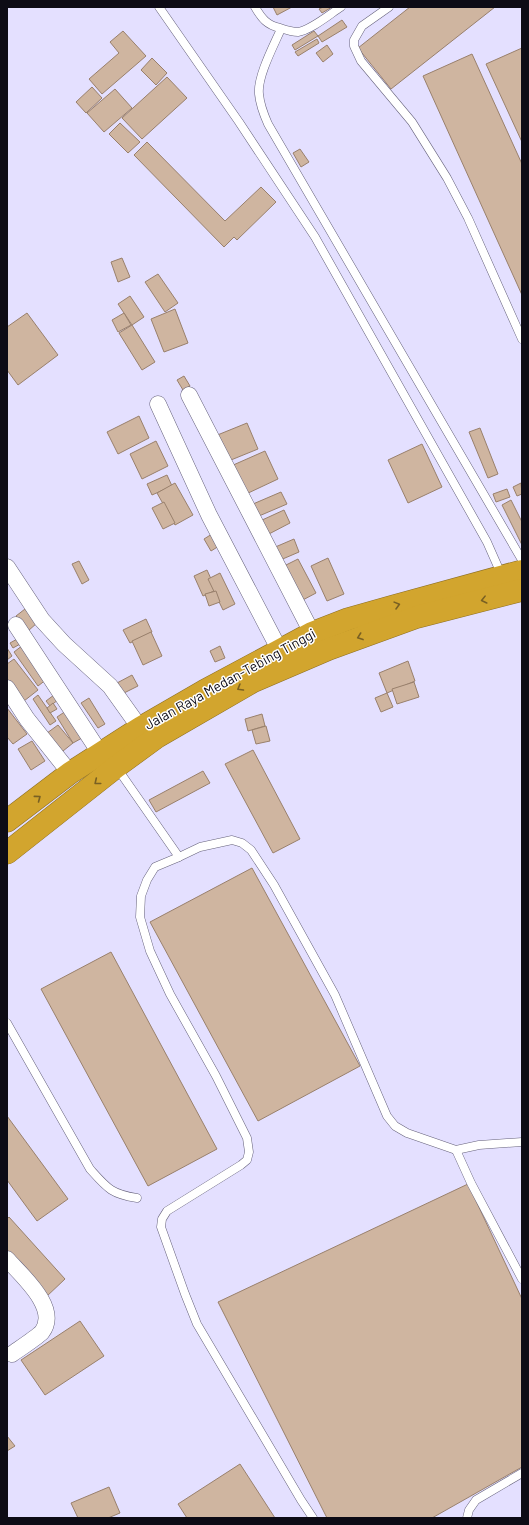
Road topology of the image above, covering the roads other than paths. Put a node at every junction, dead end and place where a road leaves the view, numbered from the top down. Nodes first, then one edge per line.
1 (159, 7) edge
2 (255, 7) edge
3 (341, 7) edge
4 (389, 7) edge
5 (281, 29) junction
6 (522, 339) edge
7 (189, 395) dead end
8 (158, 404) dead end
9 (522, 560) edge
10 (7, 567) edge
11 (512, 574) edge
12 (522, 590) edge
13 (16, 625) dead end
14 (312, 633) junction
15 (279, 650) junction
16 (7, 688) edge
17 (140, 728) junction
18 (108, 760) junction
19 (70, 773) junction
20 (7, 821) edge
21 (7, 853) edge
22 (179, 857) junction
23 (7, 1023) edge
24 (522, 1142) edge
25 (456, 1150) junction
26 (137, 1198) dead end
27 (7, 1259) edge
28 (522, 1279) edge
29 (12, 1354) dead end
30 (522, 1473) edge
31 (313, 1518) edge
32 (467, 1518) edge

1 - 11 lane
2 - 5 lane
3 - 5 lane
4 - 6 lane
5 - 9 lane
7 - 14 street
8 - 15 street
10 - 17 street
14 -> 11 highway, Jalan Raya Medan-Tebing Tinggi
12 -> 18 highway, Jalan Raya Medan-Tebing Tinggi
13 - 18 street
14 - 15 highway, Jalan Raya Medan-Tebing Tinggi
15 - 17 highway, Jalan Raya Medan-Tebing Tinggi
16 - 19 street
17 - 18 highway, Jalan Raya Medan-Tebing Tinggi
18 - 19 highway, Jalan Raya Medan-Tebing Tinggi
18 -> 21 highway, Jalan Raya Medan-Tebing Tinggi
18 - 22 lane
20 -> 19 highway, Jalan Raya Medan-Tebing Tinggi
22 - 25 lane
22 - 31 lane
23 - 26 lane
24 - 25 lane
25 - 28 lane
27 - 29 street
30 - 32 lane

